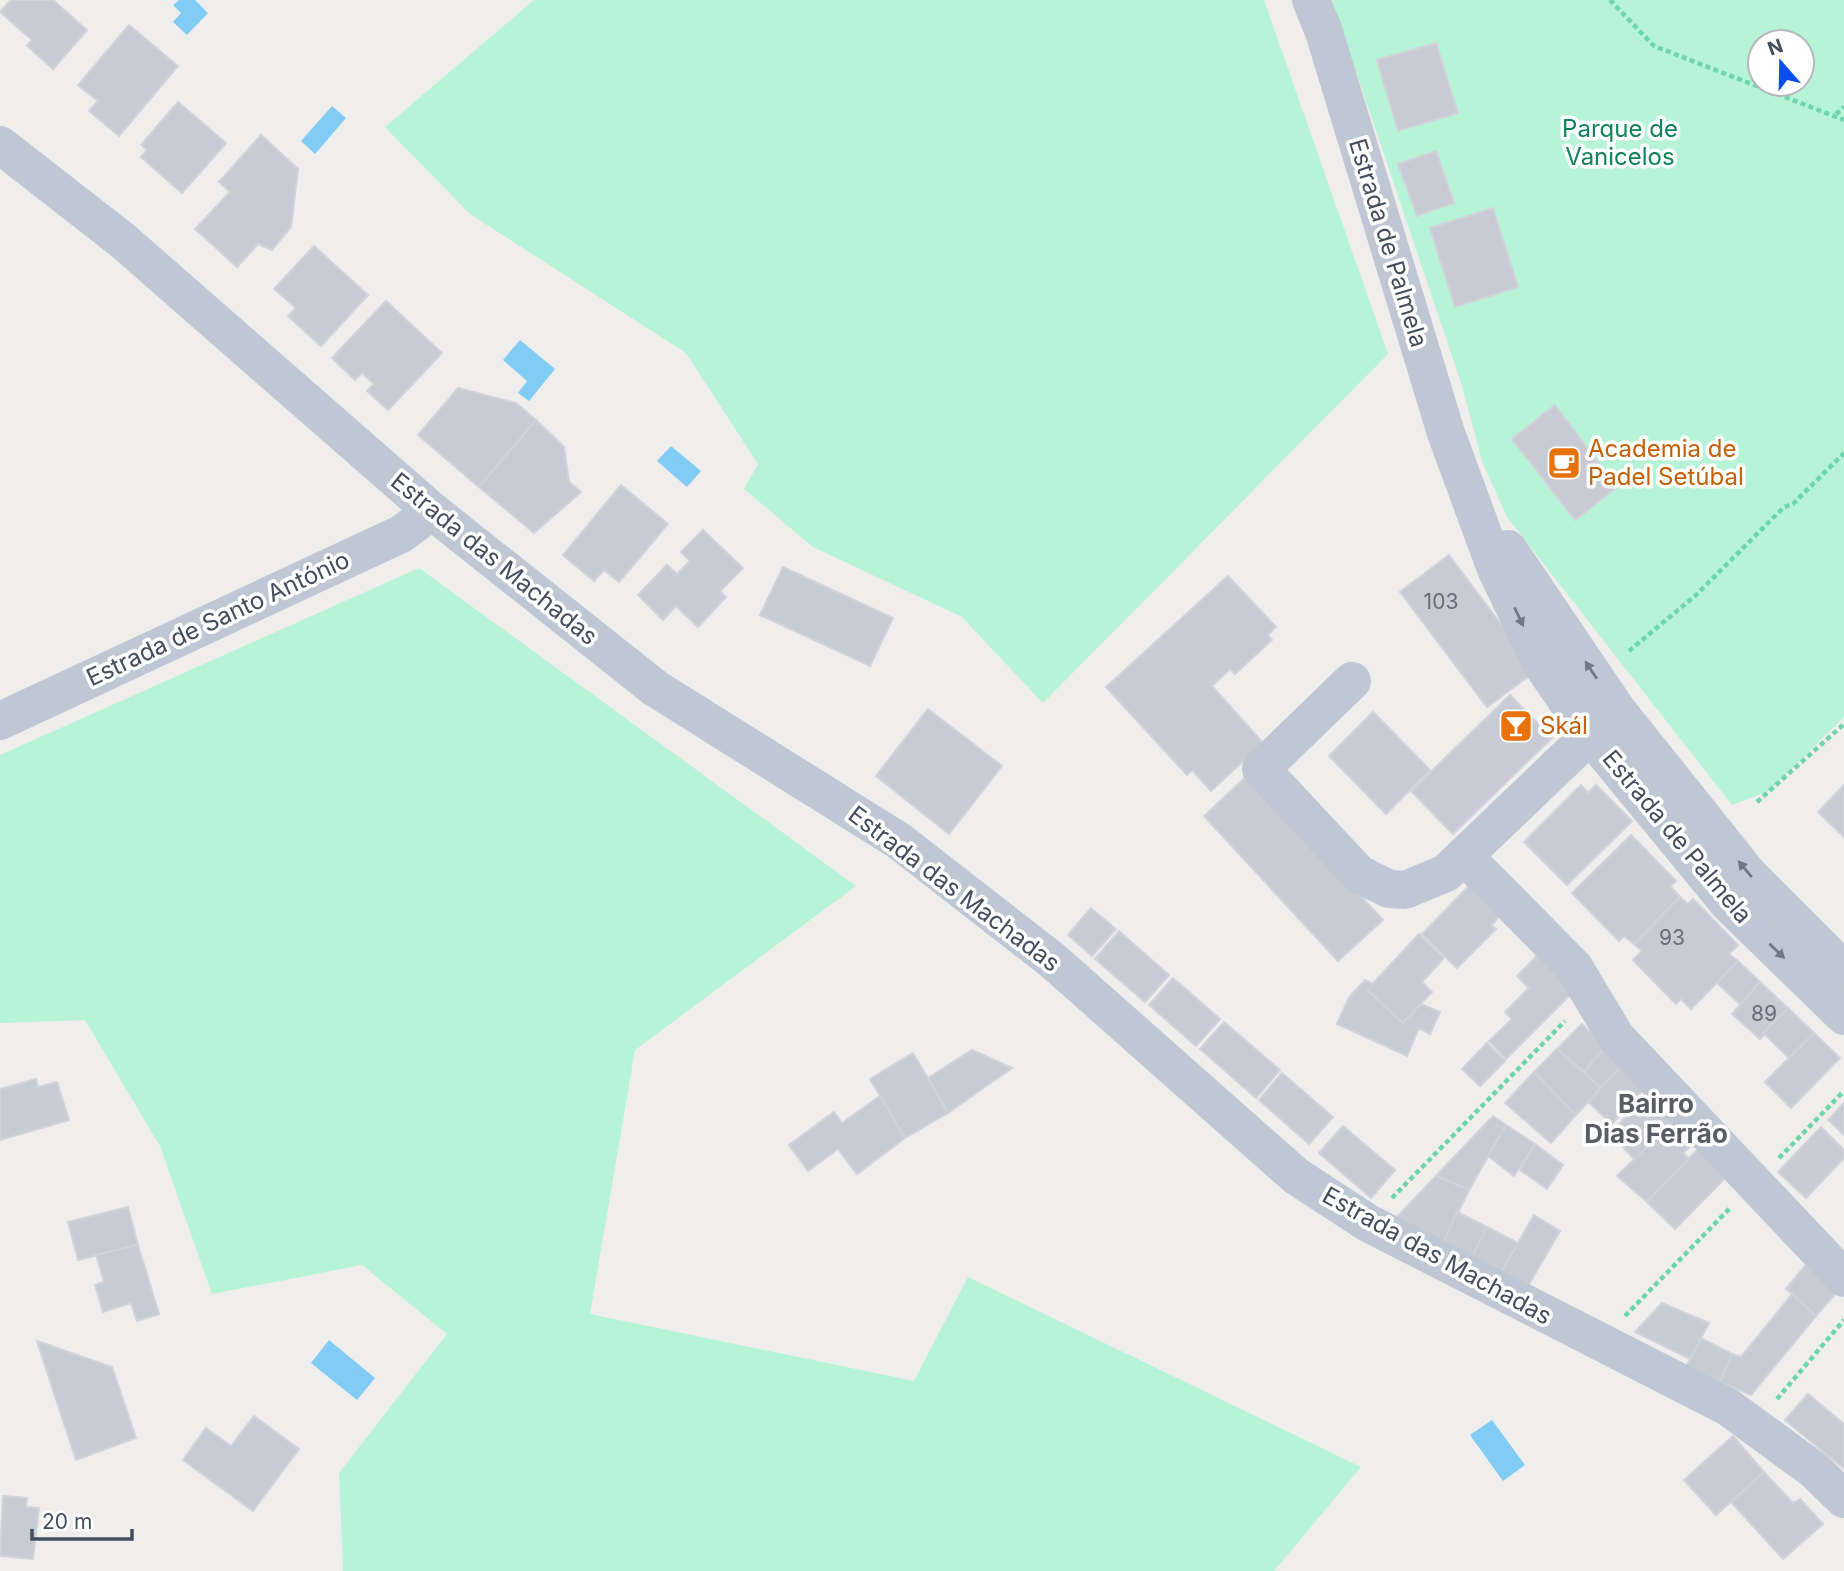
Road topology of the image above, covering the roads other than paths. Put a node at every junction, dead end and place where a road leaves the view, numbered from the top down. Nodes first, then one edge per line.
1 (1311, 0) edge
2 (0, 145) edge
3 (432, 511) junction
4 (1352, 681) dead end
5 (0, 721) edge
6 (1604, 723) junction
7 (1464, 856) junction
8 (1844, 970) edge
9 (1844, 1016) edge
10 (1844, 1278) edge
11 (1844, 1499) edge

1 - 6 street, Estrada de Palmela
2 - 3 street, Estrada das Machadas
3 - 5 street, Estrada de Santo António
3 - 11 street, Estrada das Machadas
4 - 7 street
6 - 7 street
8 -> 6 street, Estrada de Palmela
6 -> 9 street, Estrada de Palmela
7 - 10 street

